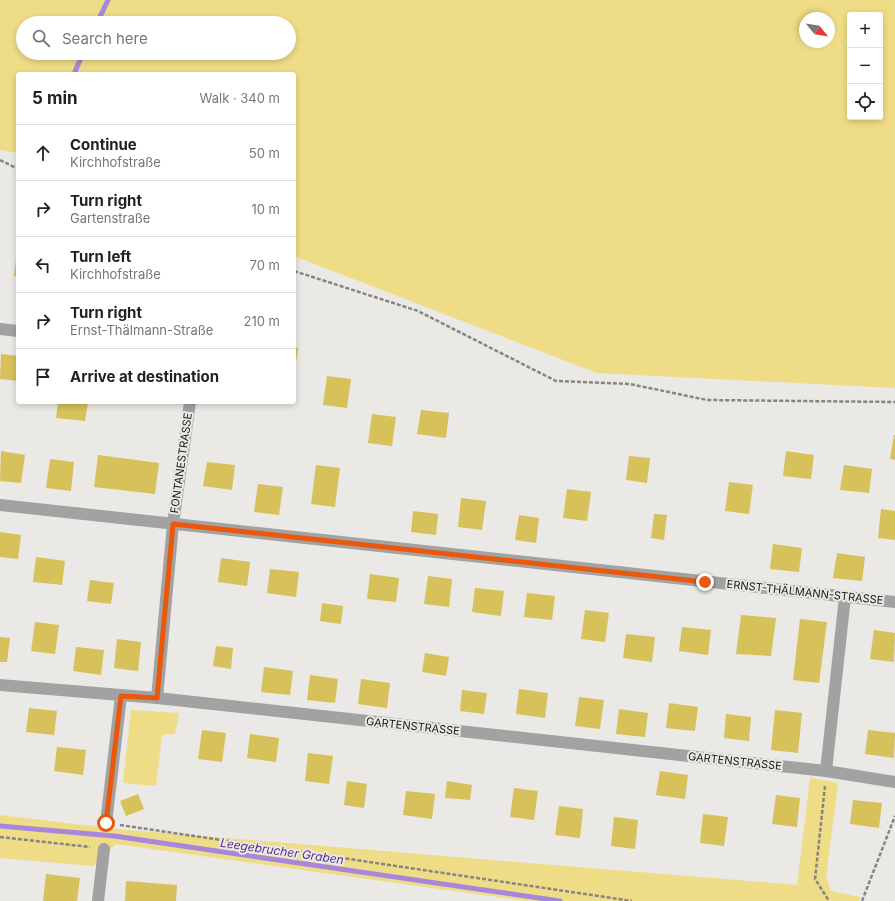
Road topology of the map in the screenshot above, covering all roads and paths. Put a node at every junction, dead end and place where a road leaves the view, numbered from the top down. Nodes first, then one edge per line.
1 (0, 160) edge
2 (16, 168) edge
3 (296, 271) edge
4 (0, 329) edge
5 (16, 331) edge
6 (895, 402) edge
7 (190, 404) edge
8 (0, 505) edge
9 (173, 524) junction
10 (845, 597) junction
11 (895, 602) edge
12 (0, 686) edge
13 (121, 696) junction
14 (157, 698) junction
15 (826, 771) junction
16 (895, 782) edge
17 (895, 816) edge
18 (106, 823) joint
19 (0, 837) edge
20 (104, 849) joint
21 (98, 901) edge
22 (632, 901) edge
23 (829, 901) edge
24 (862, 901) edge

1 - 2 path
3 - 6 path
4 - 5 street
7 - 9 street, FONTANESTRASSE
8 - 9 street, ERNST-THÄLMANN-STRASSE
9 - 10 street, ERNST-THÄLMANN-STRASSE
9 - 14 street, FONTANESTRASSE
10 - 11 street, ERNST-THÄLMANN-STRASSE
10 - 15 street
12 - 13 street, GARTENSTRASSE
13 - 14 street, GARTENSTRASSE
13 - 18 street
14 - 15 street, GARTENSTRASSE
15 - 16 street, GARTENSTRASSE
15 - 23 path
17 - 24 path
18 - 22 path
19 - 20 path
20 - 21 street

